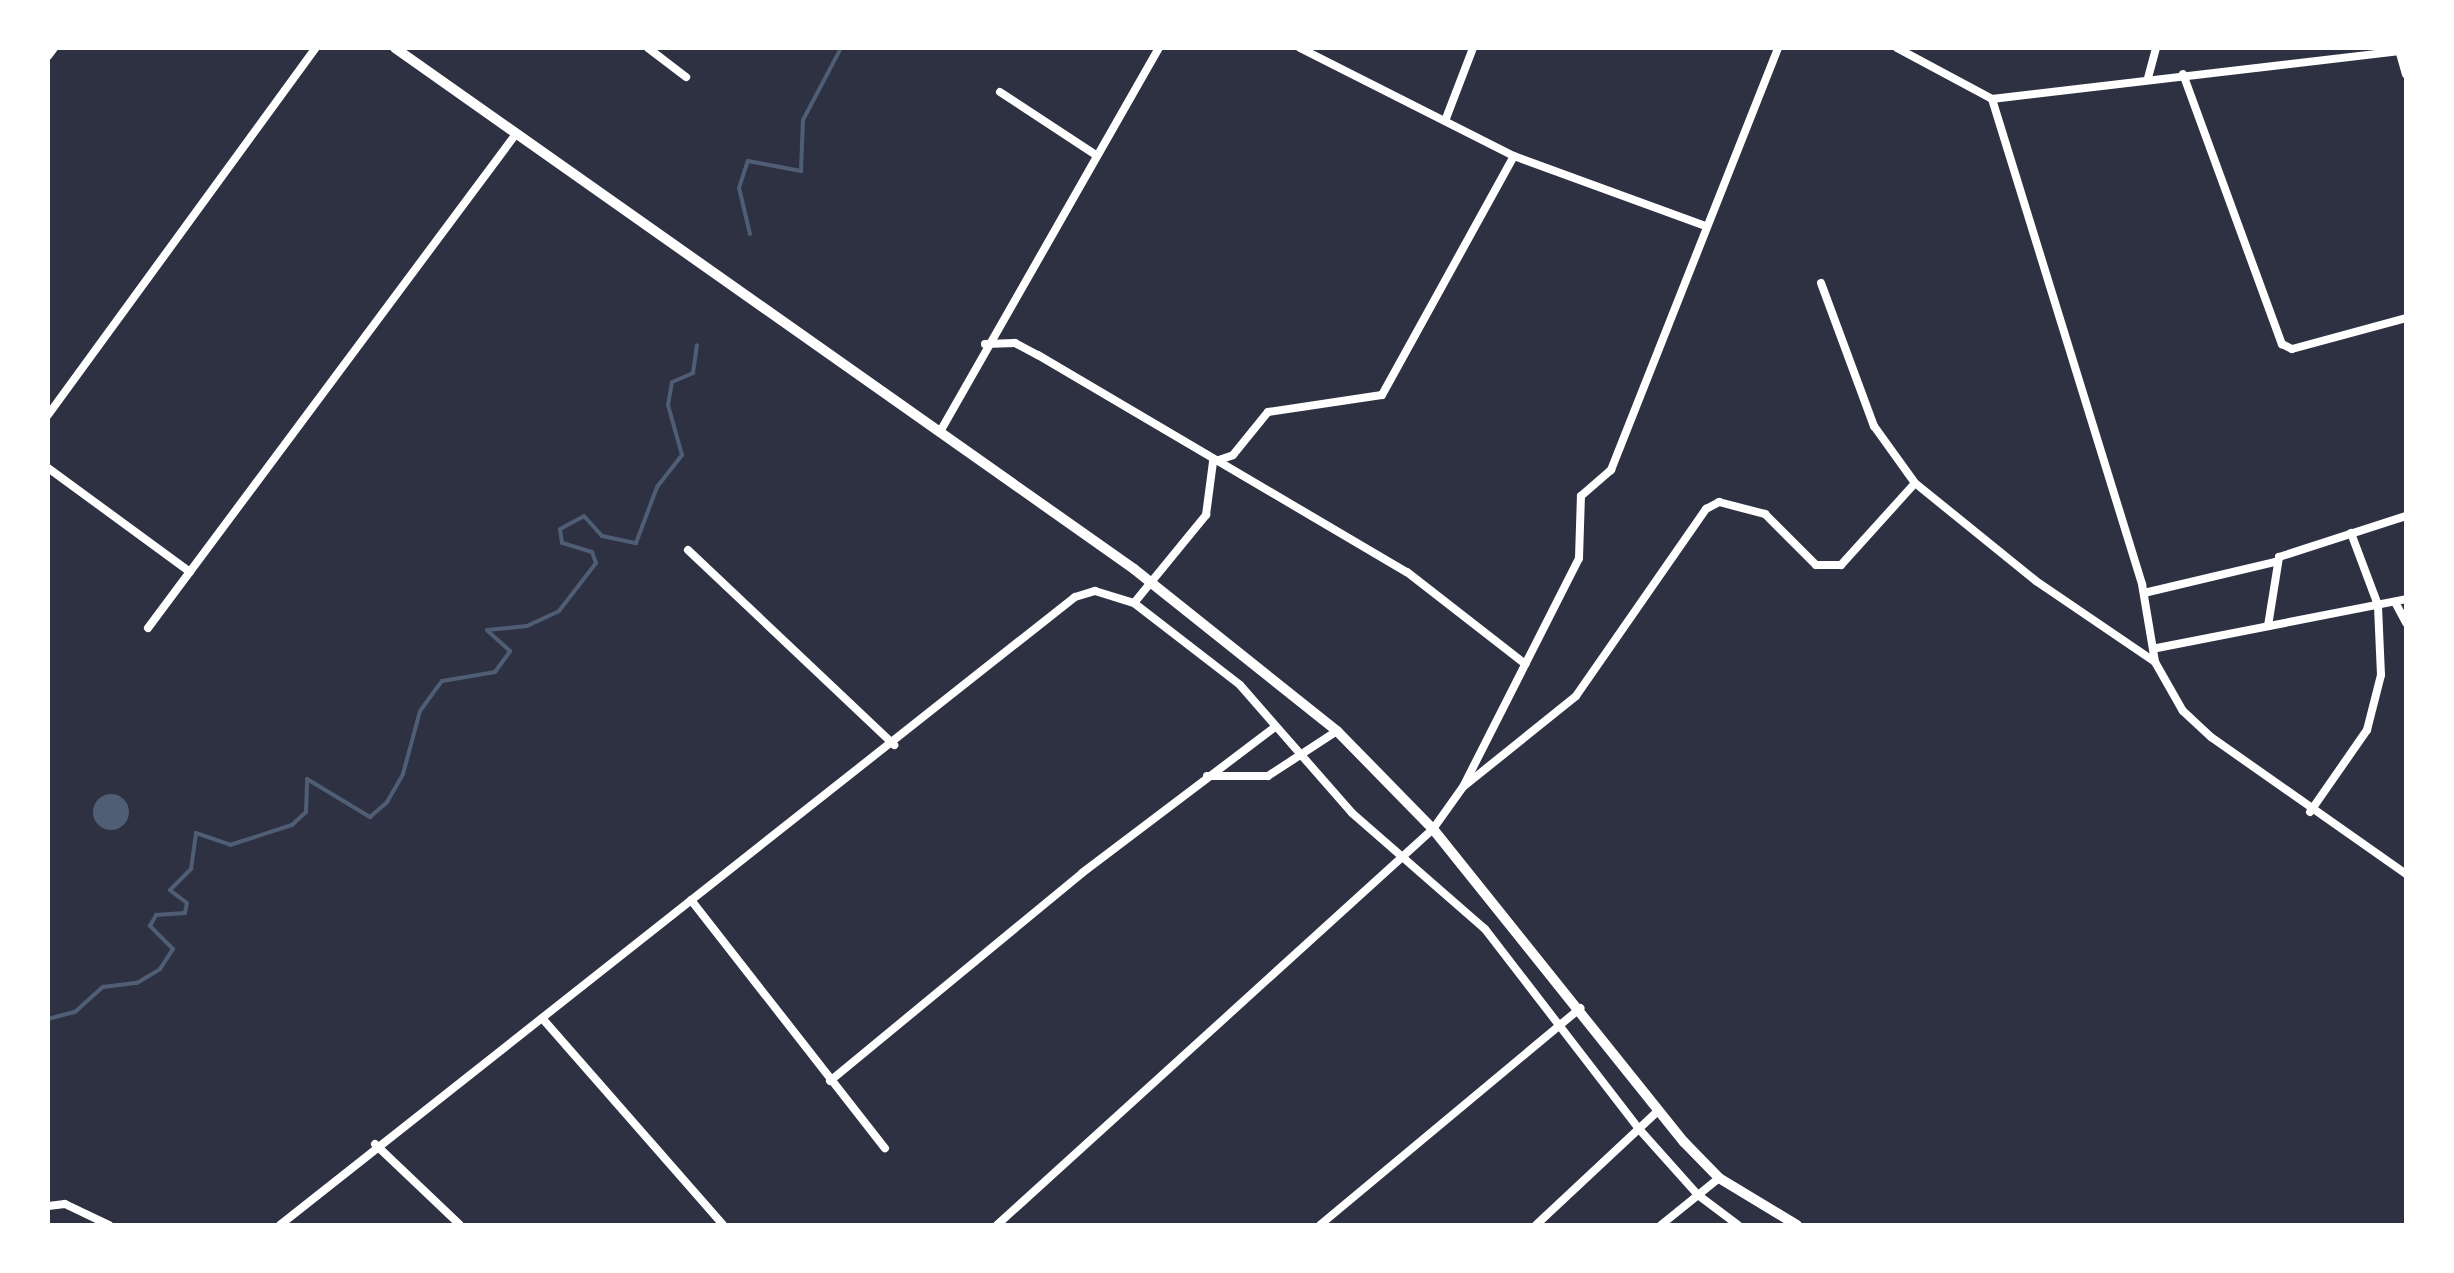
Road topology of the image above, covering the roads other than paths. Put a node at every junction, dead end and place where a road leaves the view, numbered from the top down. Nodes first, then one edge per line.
1 (54, 48) edge
2 (316, 48) edge
3 (395, 48) edge
4 (648, 48) edge
5 (1159, 48) edge
6 (1300, 48) edge
7 (1473, 48) edge
8 (1778, 48) edge
9 (1897, 48) edge
10 (2156, 48) edge
11 (2379, 49) edge
12 (2402, 50) edge
13 (48, 56) edge
14 (2183, 74) junction
15 (2406, 74) edge
16 (686, 77) dead end
17 (2148, 78) junction
18 (1000, 92) dead end
19 (1992, 99) junction
20 (1445, 121) junction
21 (516, 134) junction
22 (1096, 155) junction
23 (1514, 156) junction
24 (1703, 225) junction
25 (1821, 283) dead end
26 (2406, 318) edge
27 (985, 344) junction
28 (48, 415) edge
29 (941, 430) junction
30 (1213, 462) junction
31 (48, 468) edge
32 (1915, 483) junction
33 (2406, 516) edge
34 (2351, 533) junction
35 (688, 550) dead end
36 (2275, 562) junction
37 (190, 572) junction
38 (1153, 583) junction
39 (2144, 593) junction
40 (2406, 599) edge
41 (2395, 602) junction
42 (1134, 603) junction
43 (2378, 605) junction
44 (2406, 623) edge
45 (2268, 626) junction
46 (148, 628) dead end
47 (2157, 648) junction
48 (2155, 662) junction
49 (1525, 664) junction
50 (1275, 727) junction
51 (1337, 731) junction
52 (894, 745) junction
53 (1302, 759) junction
54 (1206, 776) junction
55 (1463, 787) junction
56 (2310, 812) junction
57 (1433, 829) junction
58 (1404, 855) junction
59 (2406, 874) edge
60 (691, 900) junction
61 (1580, 1008) junction
62 (542, 1018) junction
63 (1558, 1026) junction
64 (830, 1081) junction
65 (1659, 1110) junction
66 (1639, 1129) junction
67 (375, 1144) junction
68 (885, 1148) dead end
69 (1719, 1178) junction
70 (1698, 1195) junction
71 (48, 1206) edge
72 (109, 1225) edge
73 (280, 1225) edge
74 (460, 1225) edge
75 (723, 1225) edge
76 (997, 1225) edge
77 (1320, 1225) edge
78 (1536, 1225) edge
79 (1661, 1225) edge
80 (1738, 1225) edge
81 (1797, 1225) edge

1 - 13 street
2 - 28 street
3 - 21 street
4 - 16 street
5 - 22 street
6 - 20 street
7 - 20 street
8 - 24 street
9 - 19 street
10 - 17 street
11 - 12 street
11 - 14 street
12 - 15 street
14 - 17 street
14 - 26 street
17 - 19 street
18 - 22 street
19 - 39 street
20 - 23 street
21 - 29 street
21 - 37 street
22 - 27 street
23 - 24 street
23 - 30 street
24 - 49 street
25 - 32 street
27 - 29 street
27 - 30 street
29 - 38 street
30 - 38 street
30 - 49 street
31 - 37 street
32 - 48 street
32 - 55 street
33 - 34 street
34 - 36 street
34 - 43 street
35 - 52 street
36 - 39 street
36 - 45 street
37 - 46 street
38 - 42 street
38 - 51 street
39 - 47 street
40 - 41 street
41 - 43 street
41 - 44 street
42 - 50 street
42 - 52 street
43 - 45 street
43 - 56 street
45 - 47 street
47 - 48 street
48 - 56 street
49 - 55 street
50 - 53 street
50 - 54 street
51 - 53 street
51 - 57 street
52 - 60 street
53 - 54 street
53 - 58 street
54 - 64 street
55 - 57 street
56 - 59 street
57 - 58 street
57 - 61 street
58 - 63 street
58 - 76 street
60 - 62 street
60 - 64 street
61 - 63 street
61 - 65 street
62 - 67 street
62 - 75 street
63 - 66 street
63 - 77 street
64 - 68 street
65 - 66 street
65 - 69 street
66 - 70 street
66 - 78 street
67 - 73 street
67 - 74 street
69 - 70 street
69 - 81 street
70 - 79 street
70 - 80 street
71 - 72 street

